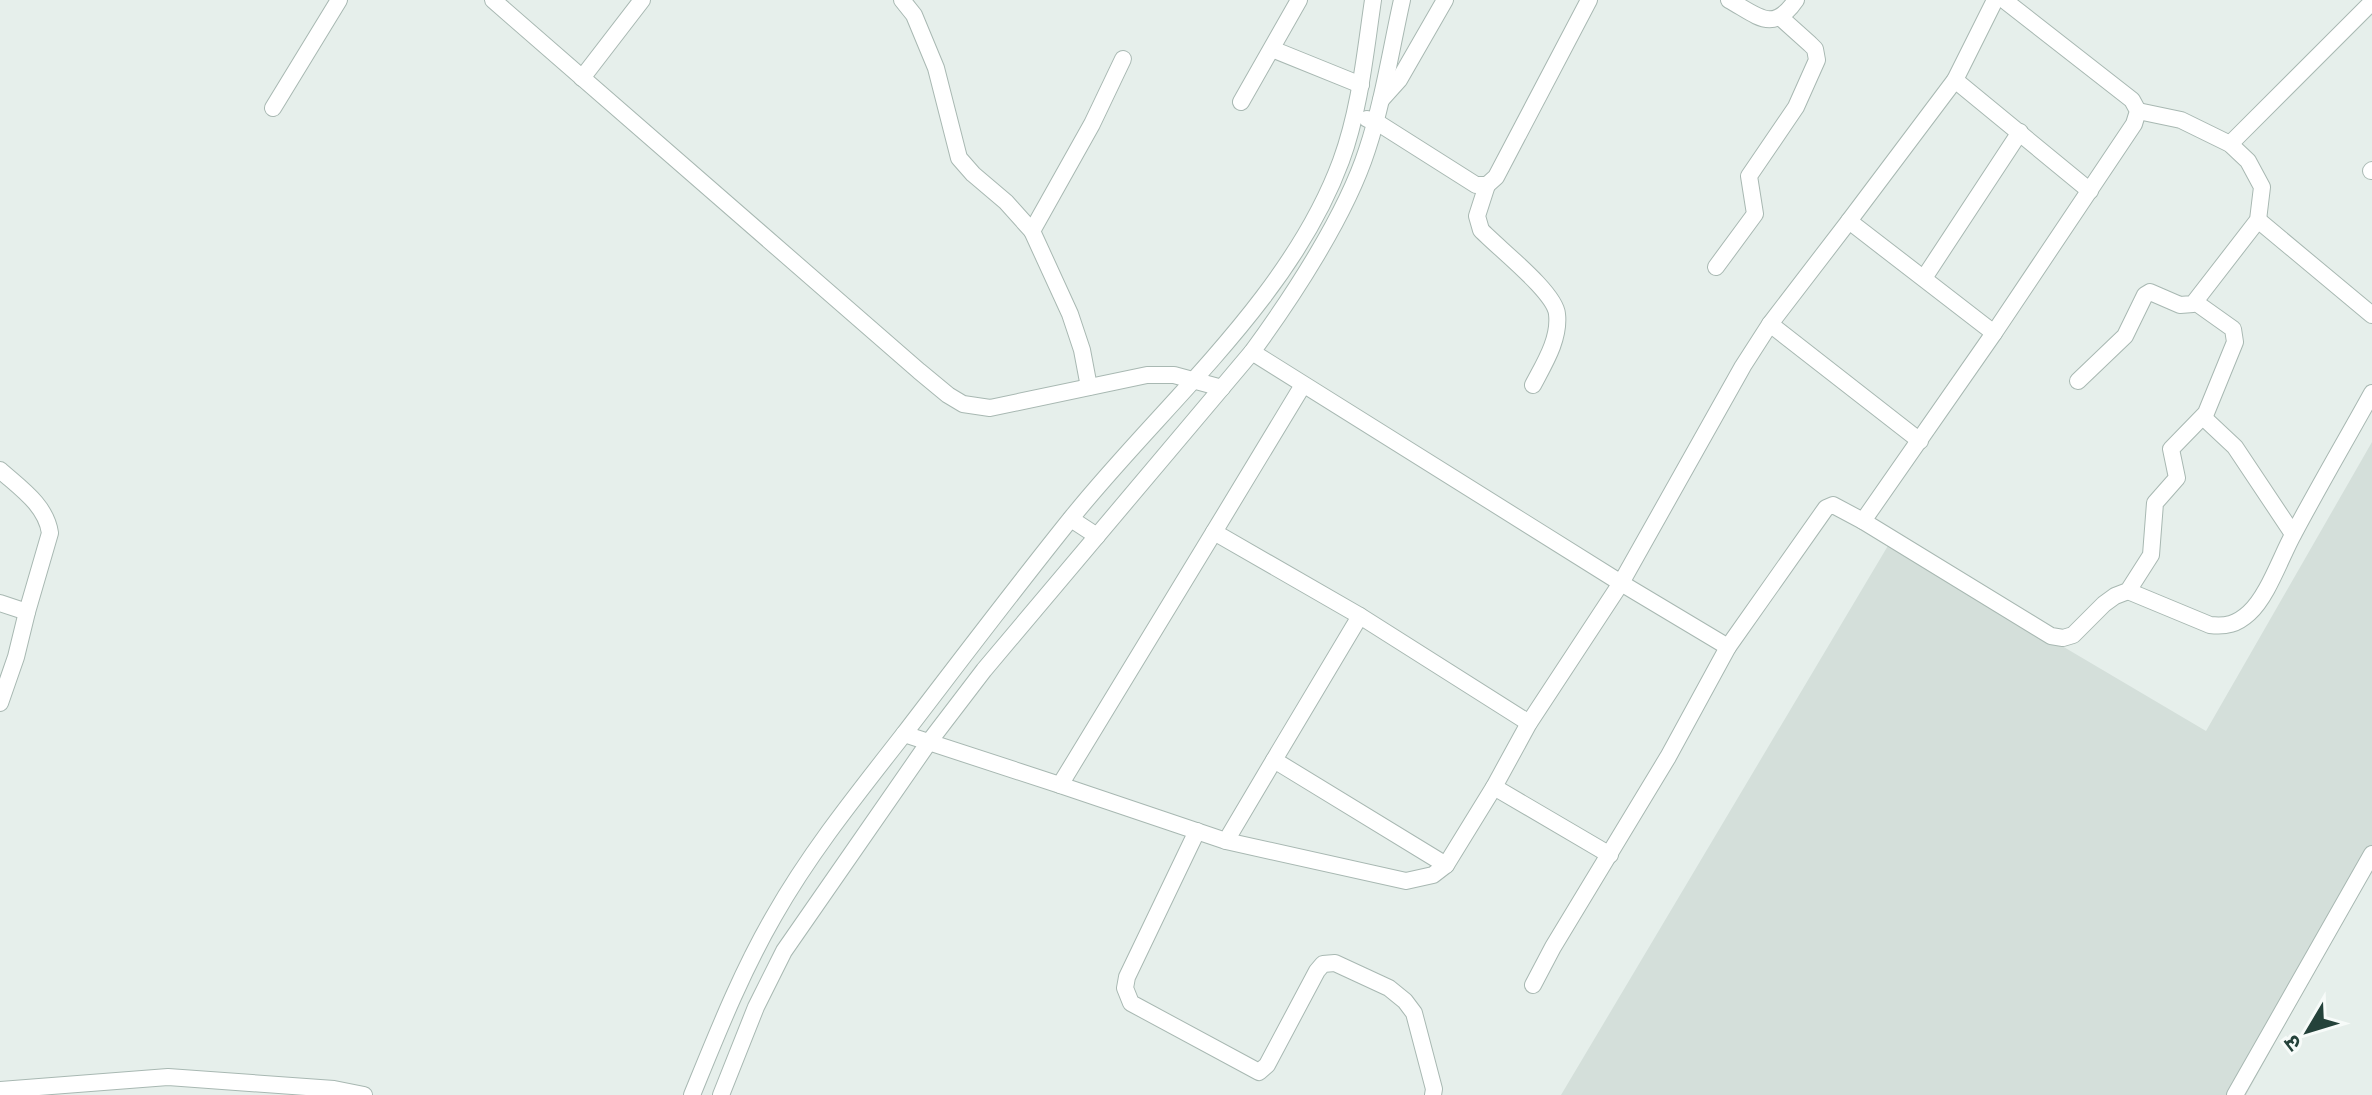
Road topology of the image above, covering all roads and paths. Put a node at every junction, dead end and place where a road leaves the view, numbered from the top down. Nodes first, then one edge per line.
1 (339, 0) edge
2 (493, 0) edge
3 (642, 0) edge
4 (902, 0) edge
5 (1299, 0) edge
6 (1373, 0) edge
7 (1402, 0) edge
8 (1445, 0) edge
9 (1589, 0) edge
10 (1729, 0) edge
11 (1796, 0) edge
12 (1995, 0) edge
13 (2004, 0) edge
14 (2372, 2) edge
15 (1781, 18) junction
16 (1272, 49) junction
17 (1123, 59) dead end
18 (582, 78) junction
19 (1955, 80) junction
20 (1361, 85) junction
21 (1241, 102) dead end
22 (1379, 102) junction
23 (273, 108) dead end
24 (2138, 111) junction
25 (1354, 115) junction
26 (1375, 121) junction
27 (2020, 132) junction
28 (2230, 144) junction
29 (1487, 185) junction
30 (2090, 191) junction
31 (2258, 220) junction
32 (1849, 221) junction
33 (1032, 231) junction
34 (1716, 267) dead end
35 (1924, 278) junction
36 (2195, 302) junction
37 (2372, 315) edge
38 (1770, 324) junction
39 (1994, 333) junction
40 (1252, 352) junction
41 (1195, 379) junction
42 (2078, 381) dead end
43 (1303, 385) junction
44 (1533, 385) dead end
45 (1089, 387) junction
46 (1222, 388) junction
47 (2372, 393) edge
48 (2203, 417) junction
49 (1920, 441) junction
50 (0, 470) edge
51 (1071, 519) junction
52 (1863, 521) junction
53 (1214, 532) junction
54 (2293, 534) junction
55 (1097, 536) junction
56 (1621, 583) junction
57 (2128, 591) junction
58 (0, 603) edge
59 (27, 612) junction
60 (1360, 616) junction
61 (1728, 647) junction
62 (0, 703) edge
63 (1529, 723) junction
64 (904, 734) junction
65 (929, 742) junction
66 (1274, 760) junction
67 (1060, 785) junction
68 (1494, 787) junction
69 (1226, 841) junction
70 (1190, 845) junction
71 (2372, 854) edge
72 (1610, 855) junction
73 (1446, 865) junction
74 (1533, 985) dead end
75 (0, 1090) edge
76 (364, 1095) edge
77 (692, 1095) edge
78 (721, 1095) edge
79 (1433, 1095) edge
80 (2235, 1095) edge

1 - 23 street
2 - 18 street
3 - 18 street
4 - 33 street
5 - 16 street
6 - 20 street
7 - 22 street
8 - 22 street
9 - 29 street
10 - 15 street
11 - 15 street
12 - 19 street
13 - 24 street
14 - 28 street
15 - 34 street
16 - 20 street
16 - 21 street
17 - 33 street
18 - 45 street
19 - 27 street
19 - 32 street
20 - 25 street
22 - 26 street
24 - 28 street
24 - 30 street
25 - 26 street
25 - 41 street
26 - 29 street
26 - 40 street
27 - 30 street
27 - 35 street
28 - 31 street
29 - 44 street
30 - 39 street
31 - 36 street
31 - 37 street
32 - 35 street
32 - 38 street
33 - 45 street
35 - 39 street
36 - 42 street
36 - 48 street
38 - 49 street
38 - 56 street
39 - 49 street
40 - 43 street
40 - 46 street
41 - 45 street
41 - 46 street
41 - 51 street
43 - 53 street
43 - 56 street
46 - 55 street
47 - 54 street
48 - 54 street
48 - 57 street
49 - 52 street
50 - 59 street
51 - 55 street
51 - 64 street
52 - 57 street
52 - 61 street
53 - 60 street
53 - 67 street
54 - 57 street
55 - 65 street
56 - 61 street
56 - 63 street
58 - 59 street
59 - 62 street
60 - 63 street
60 - 66 street
61 - 72 street
63 - 68 street
64 - 65 street
64 - 77 street
65 - 67 street
65 - 78 street
66 - 69 street
66 - 73 street
67 - 70 street
68 - 72 street
68 - 73 street
69 - 70 street
69 - 73 street
70 - 79 street
71 - 80 street
72 - 74 street
75 - 76 street

